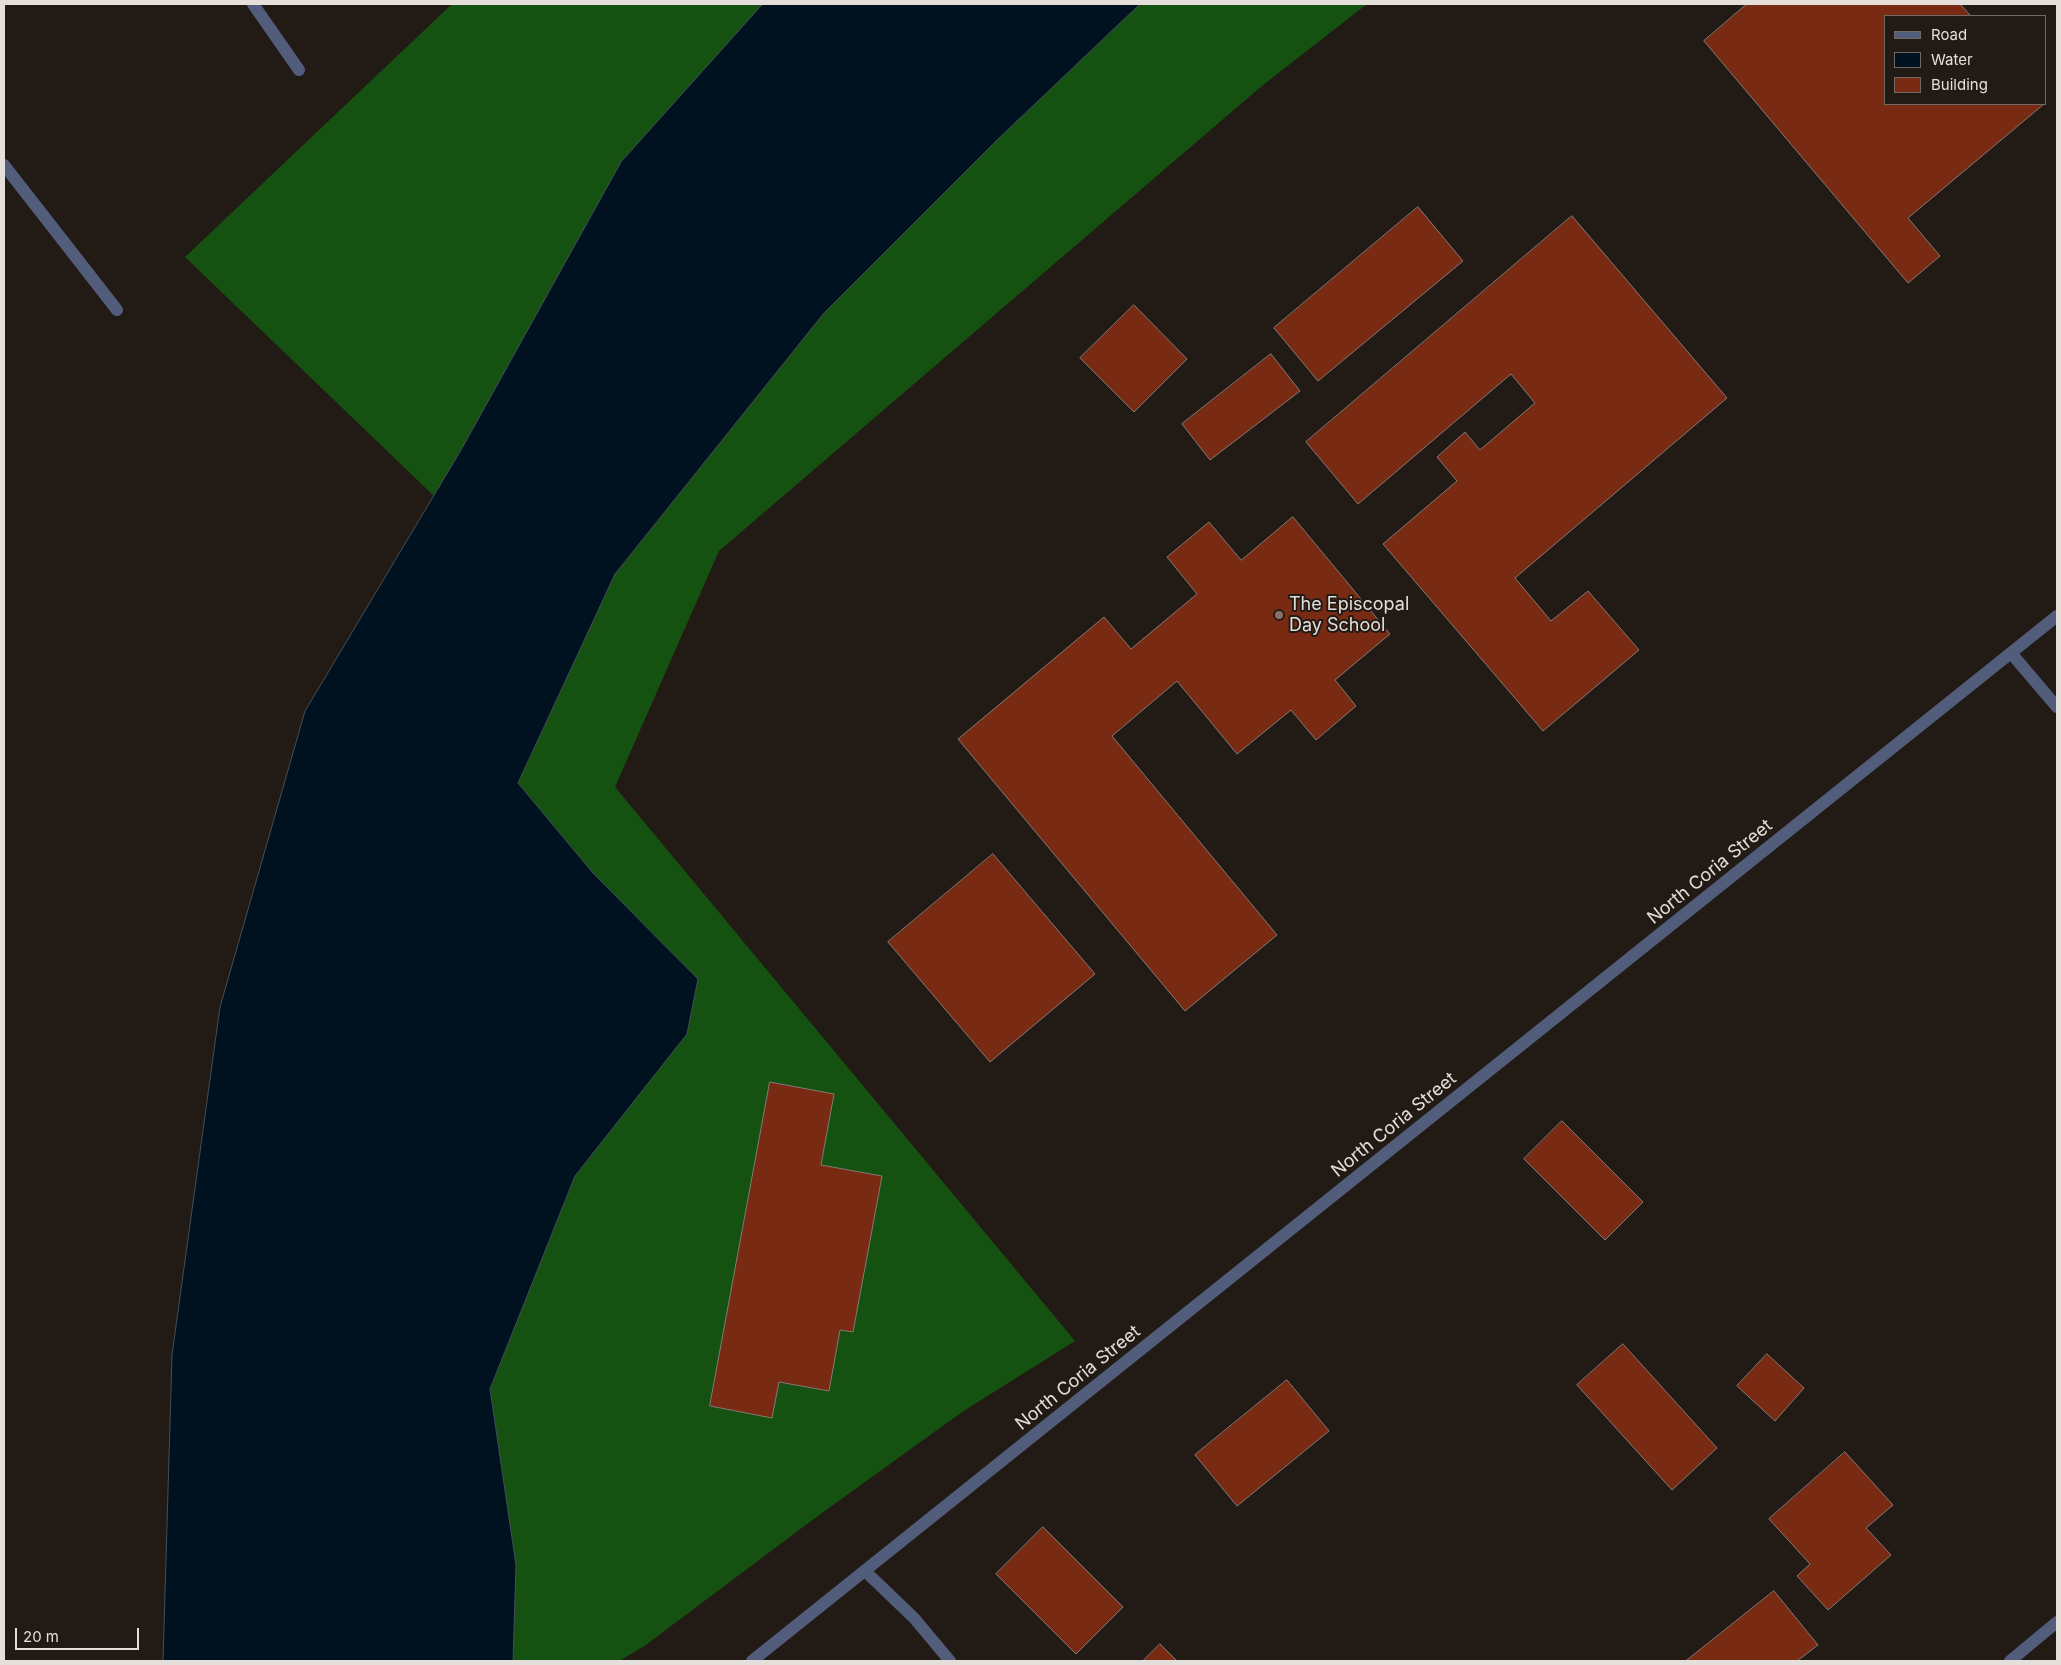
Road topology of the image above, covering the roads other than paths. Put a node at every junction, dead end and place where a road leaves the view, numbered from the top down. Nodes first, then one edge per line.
1 (253, 4) edge
2 (299, 70) dead end
3 (4, 165) edge
4 (117, 310) dead end
5 (2057, 616) edge
6 (2011, 653) junction
7 (2057, 707) edge
8 (865, 1571) junction
9 (2057, 1622) edge
10 (752, 1661) edge
11 (950, 1661) edge
12 (2010, 1661) edge

1 - 2 street
3 - 4 street
5 - 6 street, North Coria Street
6 - 7 street
6 - 8 street, North Coria Street
8 - 10 street, North Coria Street
8 - 11 street
9 - 12 street

